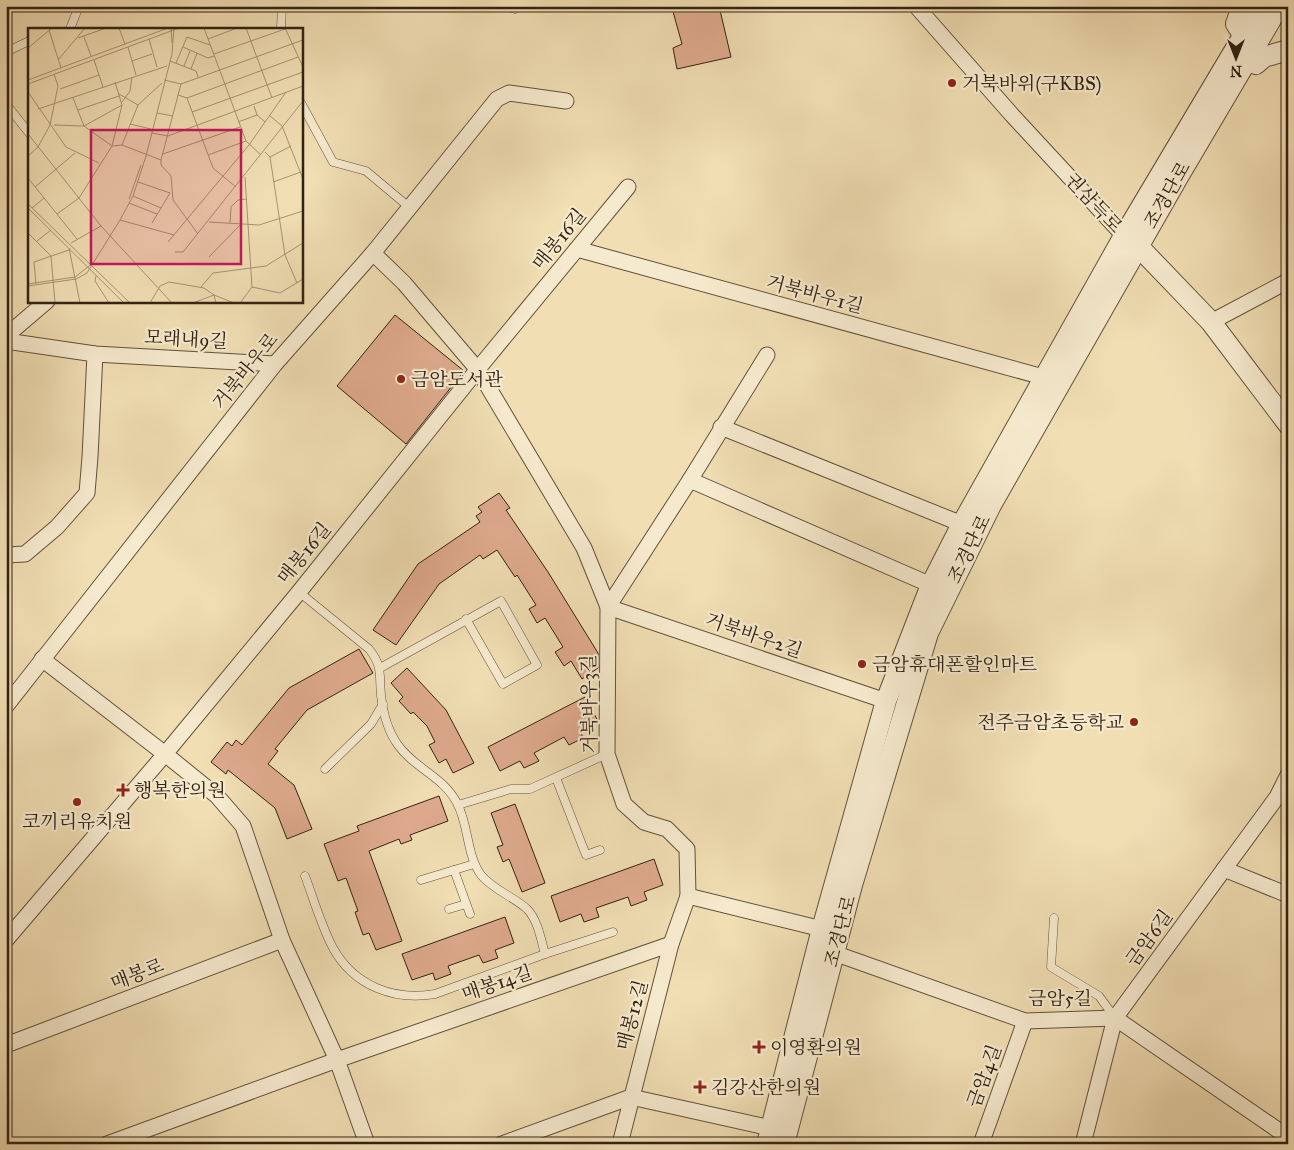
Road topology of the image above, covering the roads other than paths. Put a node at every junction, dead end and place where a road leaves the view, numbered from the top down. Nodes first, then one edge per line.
1 (79, 6) edge
2 (282, 6) edge
3 (504, 6) edge
4 (515, 6) edge
5 (916, 6) edge
6 (1242, 6) edge
7 (1261, 6) edge
8 (1279, 6) edge
9 (70, 28) edge
10 (281, 28) edge
11 (1244, 36) junction
12 (28, 41) edge
13 (1288, 50) edge
14 (6, 52) edge
15 (1247, 59) junction
16 (566, 101) dead end
17 (6, 104) edge
18 (302, 105) edge
19 (28, 132) edge
20 (628, 187) dead end
21 (409, 206) junction
22 (1131, 241) junction
23 (577, 249) junction
24 (373, 252) junction
25 (1288, 281) edge
26 (46, 302) edge
27 (1211, 322) junction
28 (6, 336) edge
29 (6, 341) edge
30 (94, 354) junction
31 (767, 354) dead end
32 (275, 364) junction
33 (478, 370) junction
34 (1043, 377) junction
35 (1288, 424) edge
36 (722, 427) junction
37 (690, 480) junction
38 (962, 524) junction
39 (6, 555) edge
40 (931, 585) junction
41 (299, 592) junction
42 (608, 607) junction
43 (466, 619) junction
44 (42, 659) junction
45 (380, 668) junction
46 (886, 701) junction
47 (383, 704) junction
48 (6, 706) edge
49 (165, 754) junction
50 (607, 754) junction
51 (326, 769) dead end
52 (1288, 775) edge
53 (556, 778) junction
54 (458, 805) junction
55 (600, 850) dead end
56 (474, 864) junction
57 (1224, 869) junction
58 (454, 870) junction
59 (304, 876) dead end
60 (421, 880) dead end
61 (1288, 895) edge
62 (688, 896) junction
63 (466, 904) junction
64 (449, 910) dead end
65 (470, 914) dead end
66 (1054, 918) dead end
67 (822, 929) junction
68 (613, 932) dead end
69 (6, 940) edge
70 (282, 940) junction
71 (671, 944) junction
72 (834, 953) junction
73 (545, 954) junction
74 (1115, 1018) junction
75 (1025, 1021) junction
76 (6, 1045) edge
77 (337, 1060) junction
78 (631, 1097) junction
79 (1288, 1137) edge
80 (774, 1139) edge
81 (107, 1144) edge
82 (367, 1144) edge
83 (502, 1144) edge
84 (620, 1144) edge
85 (981, 1144) edge
86 (1083, 1144) edge

1 - 9 lane
2 - 10 lane
3 - 4 lane
5 - 22 street, 권삼득로
6 - 11 street
7 - 11 street, 조경단로
8 - 15 street, 조경단로
11 - 22 street, 조경단로
12 - 14 lane
13 - 15 street
15 - 22 street, 조경단로
16 - 21 street, 거북바우로
17 - 19 lane
18 - 21 lane
20 - 23 street, 매봉16길
21 - 24 street, 거북바우로
22 - 27 street, 권삼득로
22 - 34 street, 조경단로
22 - 72 street, 조경단로
23 - 33 street, 매봉16길
23 - 34 street, 거북바우1길
24 - 32 street, 거북바우로
24 - 33 street, 거북바우3길
25 - 27 street
26 - 28 street
27 - 35 street, 권삼득로
29 - 30 street, 모래내9길
30 - 32 street, 모래내9길
30 - 39 street
31 - 36 street
32 - 44 street, 거북바우로
33 - 41 street, 매봉16길
33 - 42 street, 거북바우3길
34 - 38 street, 조경단로
36 - 37 street
36 - 38 street
37 - 40 street
37 - 42 street
38 - 40 street, 조경단로
40 - 46 street, 조경단로
41 - 45 lane
41 - 49 street, 매봉16길
42 - 46 street, 거북바우2길
42 - 50 street, 거북바우3길
43 - 43 lane
43 - 45 lane
44 - 48 street, 거북바우로
44 - 49 street
45 - 47 lane
46 - 67 street, 조경단로
47 - 51 lane
47 - 54 lane
49 - 69 street, 매봉16길
49 - 70 street
50 - 53 lane
50 - 62 street, 거북바우3길
52 - 57 street, 금암6길
53 - 54 lane
53 - 55 lane
54 - 56 lane
56 - 58 lane
56 - 73 lane
57 - 61 street
57 - 74 street, 금암6길
58 - 60 lane
58 - 63 lane
59 - 73 lane
62 - 67 street
62 - 71 street, 거북바우3길
63 - 64 lane
63 - 65 lane
66 - 74 lane
67 - 72 street
67 - 80 street, 조경단로
68 - 73 lane
70 - 76 street, 매봉로
70 - 77 street
71 - 77 street, 매봉14길
71 - 78 street, 매봉12길
72 - 75 street, 금암5길
72 - 80 street, 조경단로
74 - 75 street, 금암5길
74 - 79 street, 금암5길
74 - 86 street, 금암6길
75 - 85 street, 금암4길
77 - 81 street, 매봉14길
77 - 82 street
78 - 80 street
78 - 83 street
78 - 84 street, 매봉12길

